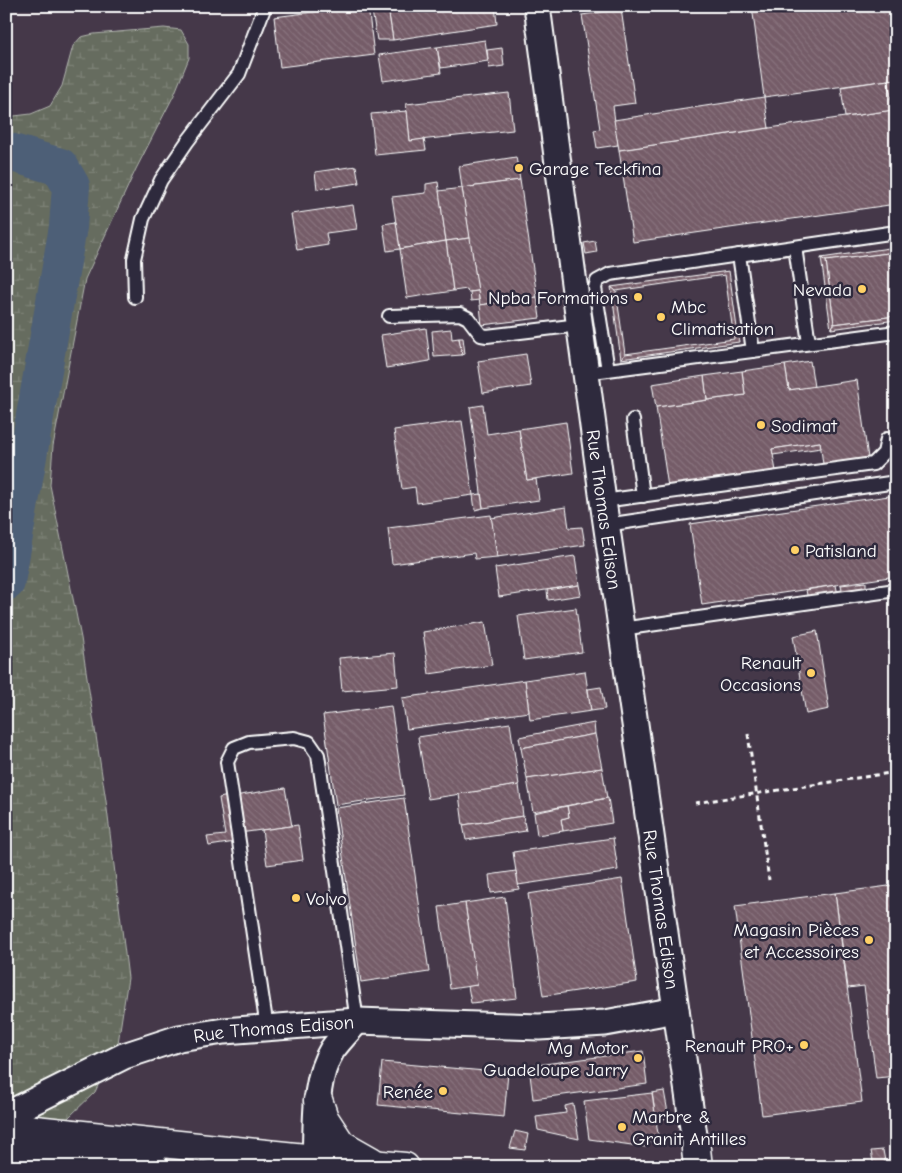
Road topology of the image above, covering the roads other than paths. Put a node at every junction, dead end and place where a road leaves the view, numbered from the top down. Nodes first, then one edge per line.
1 (265, 6) edge
2 (537, 6) edge
3 (896, 232) edge
4 (795, 247) junction
5 (739, 255) junction
6 (135, 297) dead end
7 (389, 316) dead end
8 (579, 325) junction
9 (896, 332) edge
10 (809, 343) junction
11 (754, 351) junction
12 (597, 371) junction
13 (633, 420) dead end
14 (887, 439) dead end
15 (896, 482) edge
16 (644, 496) junction
17 (604, 513) junction
18 (896, 590) edge
19 (621, 629) junction
20 (676, 1010) junction
21 (357, 1021) junction
22 (267, 1028) junction
23 (318, 1100) junction
24 (6, 1115) edge
25 (6, 1127) edge
26 (23, 1156) edge
27 (697, 1158) edge
28 (305, 1163) edge
29 (374, 1163) junction
30 (156, 1167) edge
31 (406, 1167) edge

1 - 6 lane
2 - 8 street, Rue Thomas Edison
3 - 4 lane
4 - 5 lane
4 - 10 lane
5 - 11 lane
5 - 12 lane
7 - 8 lane
8 - 12 street, Rue Thomas Edison
9 - 10 lane
10 - 11 lane
11 - 12 lane
12 - 17 street, Rue Thomas Edison
13 - 16 lane
14 - 16 lane
15 - 17 lane
16 - 17 lane
17 - 19 street, Rue Thomas Edison
18 - 19 lane
19 - 20 street, Rue Thomas Edison
20 - 21 street, Rue Thomas Edison
20 - 27 street, Rue Thomas Edison
21 - 22 street, Rue Thomas Edison
21 - 22 lane
21 - 23 street
22 - 24 street, Rue Thomas Edison
23 - 28 street
23 - 29 main road
25 - 28 main road
26 - 30 street
28 - 29 main road
29 - 31 main road

